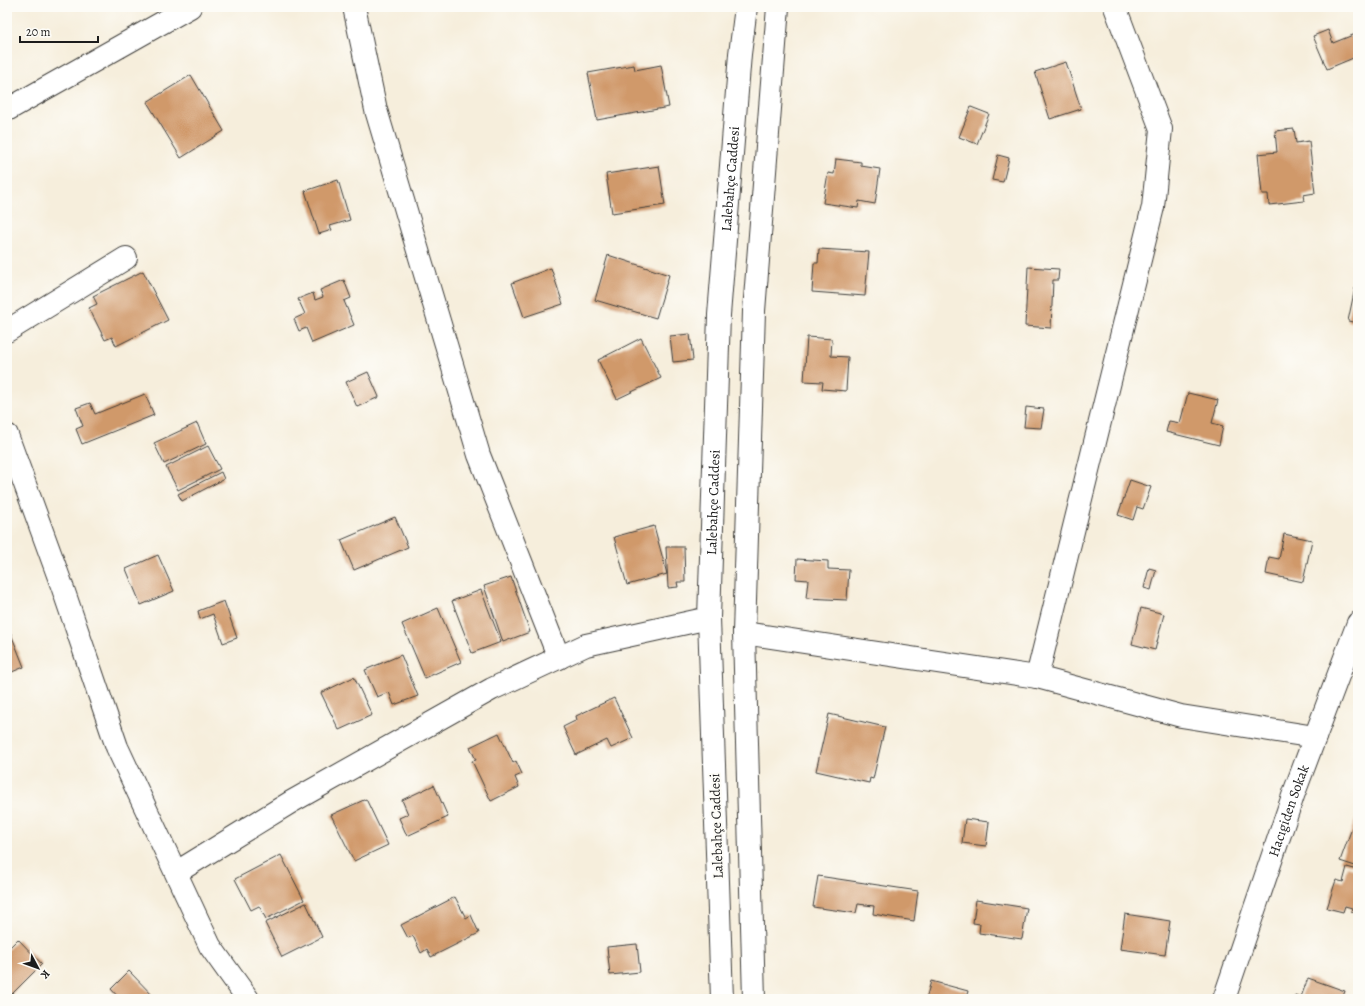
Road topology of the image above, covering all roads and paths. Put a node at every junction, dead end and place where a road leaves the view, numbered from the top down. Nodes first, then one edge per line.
1 (190, 7) edge
2 (354, 7) edge
3 (746, 7) edge
4 (778, 7) edge
5 (1115, 7) edge
6 (7, 110) edge
7 (126, 258) dead end
8 (7, 331) edge
9 (8, 442) edge
10 (709, 618) junction
11 (1358, 623) edge
12 (744, 633) junction
13 (559, 658) junction
14 (1038, 677) junction
15 (1315, 738) junction
16 (177, 872) junction
17 (248, 999) edge
18 (722, 999) edge
19 (754, 999) edge
20 (1224, 999) edge

1 - 6 street
2 - 13 street
3 - 10 street, Lalebahçe Caddesi
4 - 12 street
5 - 14 street
7 - 8 street
9 - 16 street
10 - 13 street
10 - 18 street, Lalebahçe Caddesi
11 - 15 street, Hacıgiden Sokak
12 - 14 street
12 - 19 street
13 - 16 street
14 - 15 street
15 - 20 street, Hacıgiden Sokak
16 - 17 street

